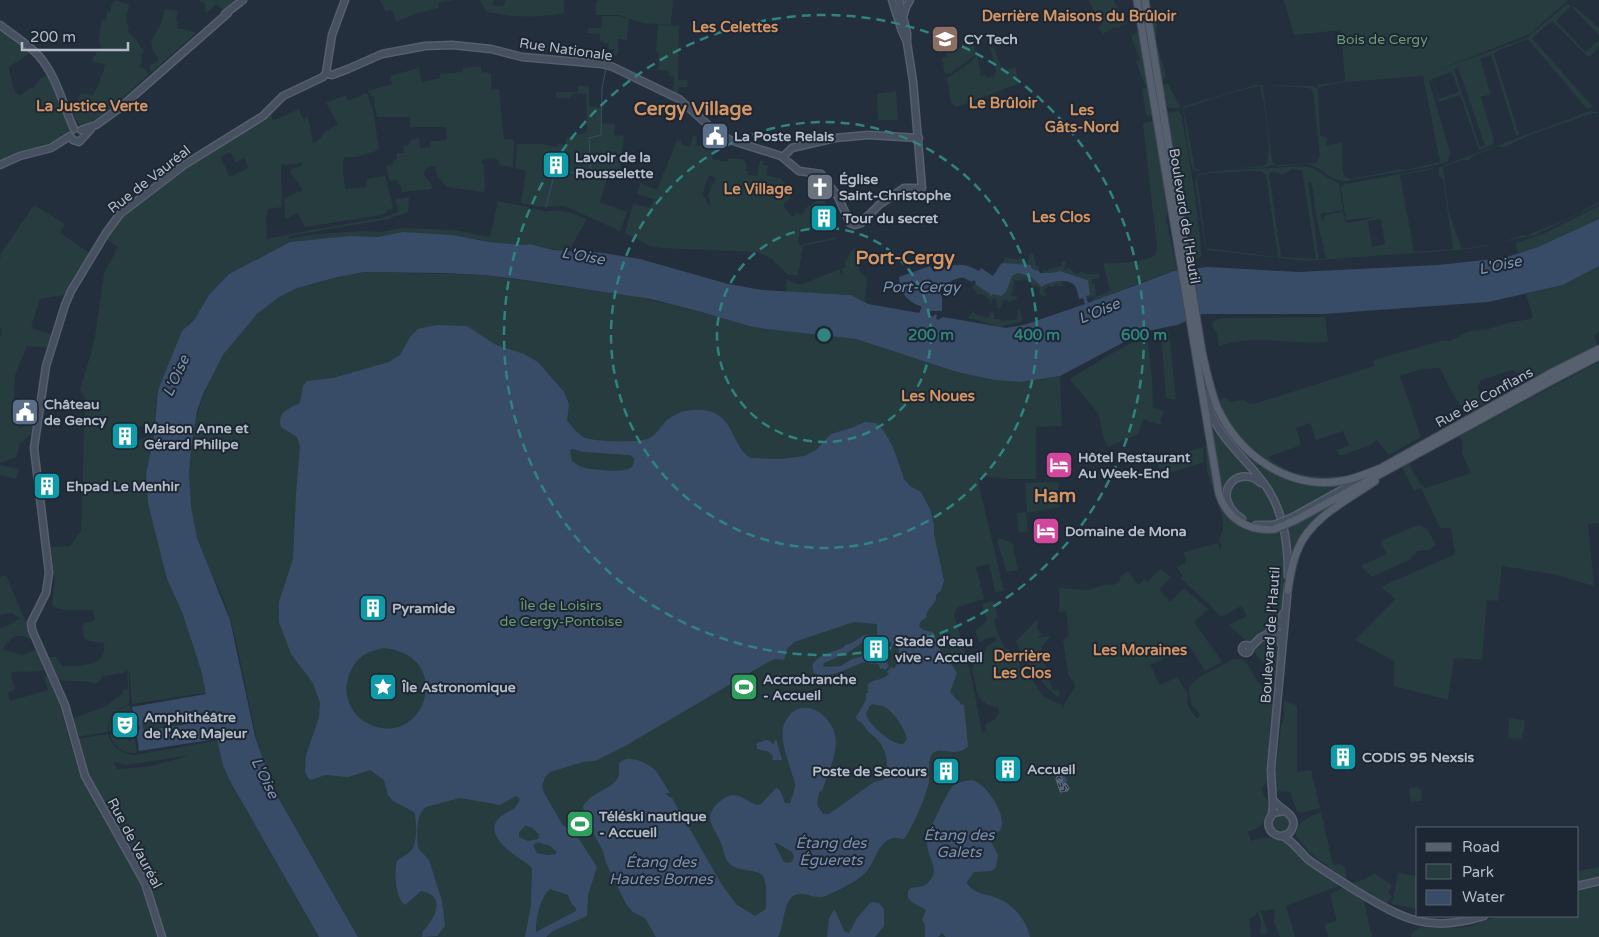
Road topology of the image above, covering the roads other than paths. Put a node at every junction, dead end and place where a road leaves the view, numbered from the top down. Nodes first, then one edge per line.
1 (243, 0) edge
2 (345, 0) edge
3 (892, 0) edge
4 (899, 0) edge
5 (910, 0) edge
6 (1140, 1) edge
7 (904, 15) junction
8 (0, 25) edge
9 (1141, 28) junction
10 (907, 44) junction
11 (1156, 68) junction
12 (326, 73) junction
13 (80, 132) junction
14 (70, 136) junction
15 (919, 138) junction
16 (783, 157) junction
17 (0, 165) edge
18 (1183, 255) junction
19 (1195, 329) junction
20 (1599, 349) edge
21 (1202, 352) junction
22 (1599, 356) edge
23 (1197, 362) junction
24 (1222, 433) junction
25 (1399, 463) junction
26 (1381, 468) junction
27 (1272, 495) junction
28 (1295, 518) junction
29 (1275, 527) junction
30 (1288, 593) junction
31 (1260, 638) junction
32 (1250, 646) dead end
33 (1283, 652) junction
34 (1273, 799) junction
35 (1284, 811) junction
36 (1272, 814) junction
37 (1291, 831) junction
38 (1282, 836) junction
39 (1294, 845) junction
40 (1599, 881) edge
41 (1579, 886) edge
42 (1480, 917) edge
43 (162, 937) edge

1 - 13 street
2 - 12 street
3 - 10 street
4 - 7 street
5 - 7 street
6 - 9 main road, Boulevard de l'Hautil
6 - 11 main road, Boulevard de l'Hautil
7 - 10 street
8 - 13 street
9 - 11 main road
9 - 18 main road, Boulevard de l'Hautil
10 - 15 street
11 - 18 main road, Boulevard de l'Hautil
12 - 16 street, Rue Nationale
12 - 43 street, Rue de Vauréal
13 - 14 street
13 - 14 street
14 - 17 street
15 - 16 street
15 - 16 street
18 - 19 main road, Boulevard de l'Hautil
19 - 21 main road, Boulevard de l'Hautil
19 - 23 main road, Boulevard de l'Hautil
20 - 26 main road, Rue de Conflans
21 - 24 street, Boulevard de l'Hautil
21 - 26 main road, Rue de Conflans
22 - 25 main road, Rue de Conflans
23 - 24 street, Boulevard de l'Hautil
23 - 29 main road
24 - 27 street, Boulevard de l'Hautil
25 - 28 main road
25 - 30 main road
26 - 28 street
27 - 29 street
27 - 30 street, Boulevard de l'Hautil
28 - 29 main road, bridge
30 - 31 street
30 - 33 street, Boulevard de l'Hautil
31 - 32 street
31 - 33 street
33 - 34 street, Boulevard de l'Hautil
34 - 35 street
34 - 36 street, Boulevard de l'Hautil
35 - 36 street
35 - 37 street
36 - 38 street
37 - 38 street
37 - 39 street
38 - 39 street
39 - 42 street
40 - 41 street

